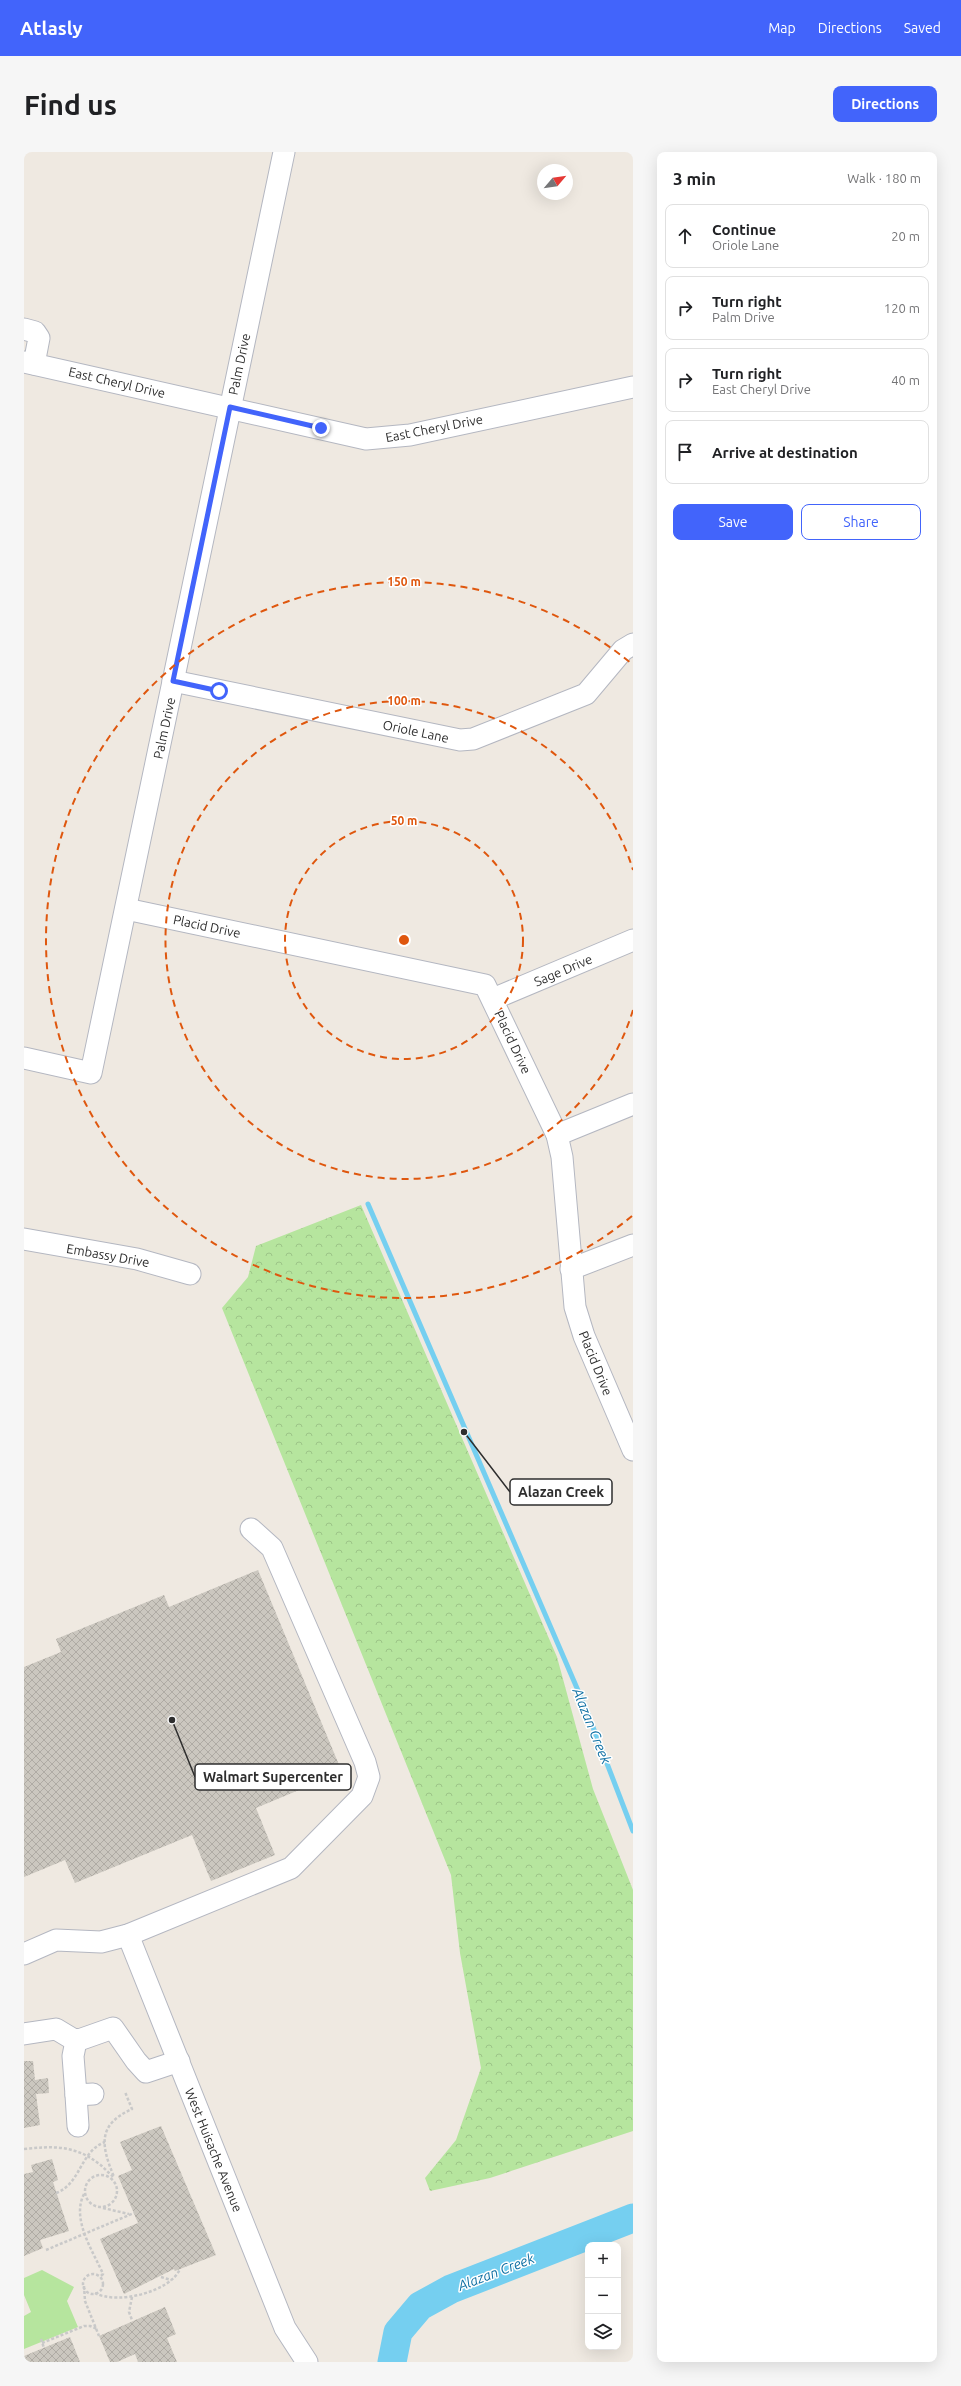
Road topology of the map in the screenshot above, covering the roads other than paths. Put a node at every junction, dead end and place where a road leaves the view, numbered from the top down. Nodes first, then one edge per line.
1 (284, 152) edge
2 (24, 329) edge
3 (29, 363) edge
4 (633, 388) edge
5 (230, 407) junction
6 (633, 644) edge
7 (173, 681) junction
8 (126, 909) junction
9 (633, 940) edge
10 (493, 999) junction
11 (24, 1058) edge
12 (633, 1104) edge
13 (557, 1135) junction
14 (24, 1239) edge
15 (633, 1245) edge
16 (571, 1269) junction
17 (190, 1274) dead end
18 (633, 1450) edge
19 (251, 1529) dead end
20 (128, 1935) junction
21 (24, 1954) edge
22 (24, 2034) edge
23 (76, 2041) junction
24 (179, 2061) junction
25 (78, 2126) dead end
26 (307, 2362) edge

1 - 5 street, Palm Drive
2 - 3 street
3 - 5 street, East Cheryl Drive
4 - 5 street, East Cheryl Drive
5 - 7 street, Palm Drive
6 - 7 street, Oriole Lane
7 - 8 street, Palm Drive
8 - 10 street, Placid Drive
8 - 11 street, Palm Drive
9 - 10 street, Sage Drive
10 - 13 street, Placid Drive
12 - 13 street
13 - 16 street, Placid Drive
14 - 17 street, Embassy Drive
15 - 16 street
16 - 18 street, Placid Drive
19 - 20 street
20 - 21 street
20 - 24 street, West Huisache Avenue
22 - 23 street
23 - 24 street
23 - 25 street
24 - 26 street, West Huisache Avenue

